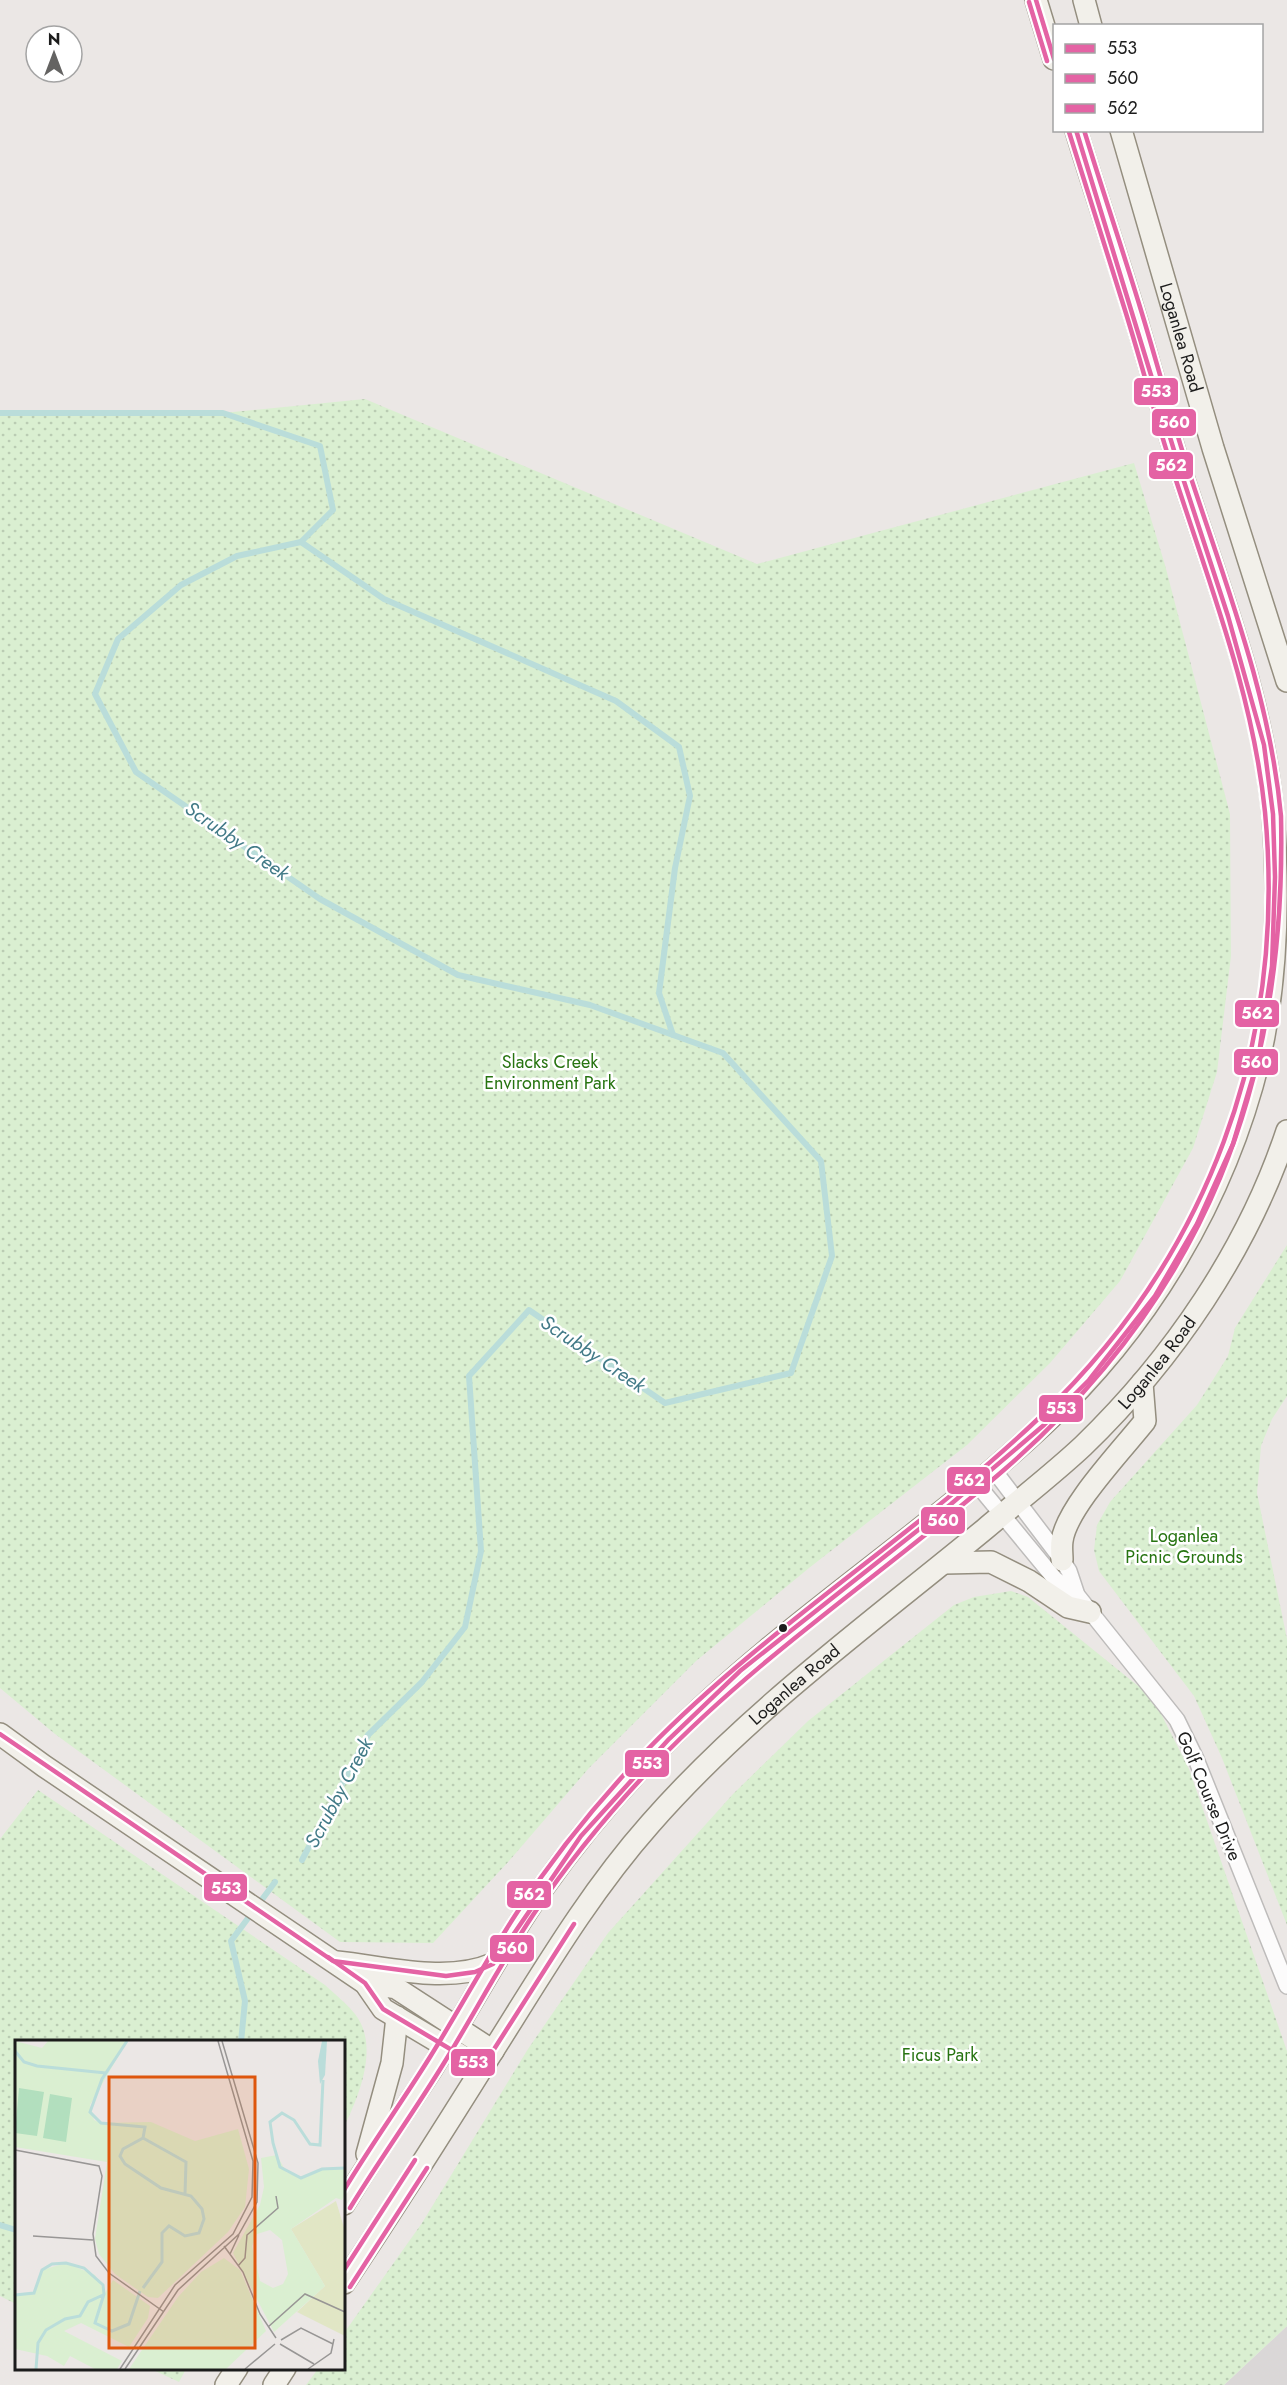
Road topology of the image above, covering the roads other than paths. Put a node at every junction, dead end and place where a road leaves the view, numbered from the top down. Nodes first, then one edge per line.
1 (1036, 0) edge
2 (1084, 0) edge
3 (1090, 24) edge
4 (1053, 56) edge
5 (1077, 132) edge
6 (1122, 132) edge
7 (1287, 681) edge
8 (1287, 1131) edge
9 (1142, 1383) junction
10 (993, 1469) junction
11 (976, 1483) junction
12 (1010, 1508) junction
13 (1062, 1560) junction
14 (944, 1563) junction
15 (1084, 1604) junction
16 (0, 1734) edge
17 (333, 1961) junction
18 (493, 1964) junction
19 (365, 1983) junction
20 (1287, 1986) edge
21 (397, 2017) junction
22 (456, 2026) junction
23 (444, 2046) junction
24 (488, 2060) junction
25 (360, 2177) junction
26 (345, 2202) edge
27 (345, 2281) edge
28 (236, 2370) edge
29 (284, 2370) edge
30 (226, 2385) edge
31 (274, 2385) edge

1 - 4 main road
2 - 3 main road
5 - 10 main road, Loganlea Road
6 - 7 main road, Loganlea Road
8 - 9 main road, Loganlea Road
9 - 12 main road, Loganlea Road
9 - 13 main road
10 - 11 main road, Loganlea Road
10 - 12 street, Golf Course Drive
11 - 12 street, Golf Course Drive
11 - 18 main road, Loganlea Road
12 - 13 street, Golf Course Drive
12 - 14 main road, Loganlea Road
12 - 15 street, Golf Course Drive
13 - 15 street, Golf Course Drive
14 - 15 main road
14 - 24 main road, Loganlea Road
15 - 20 street, Golf Course Drive
16 - 17 main road
17 - 18 main road
17 - 19 main road
18 - 22 main road, Loganlea Road
19 - 21 main road
19 - 22 main road
21 - 23 main road
21 - 25 main road
22 - 23 main road, Loganlea Road
22 - 24 main road
23 - 24 main road
23 - 25 main road, Loganlea Road
24 - 27 main road, Loganlea Road
25 - 26 main road, Loganlea Road
28 - 30 main road
29 - 31 main road

